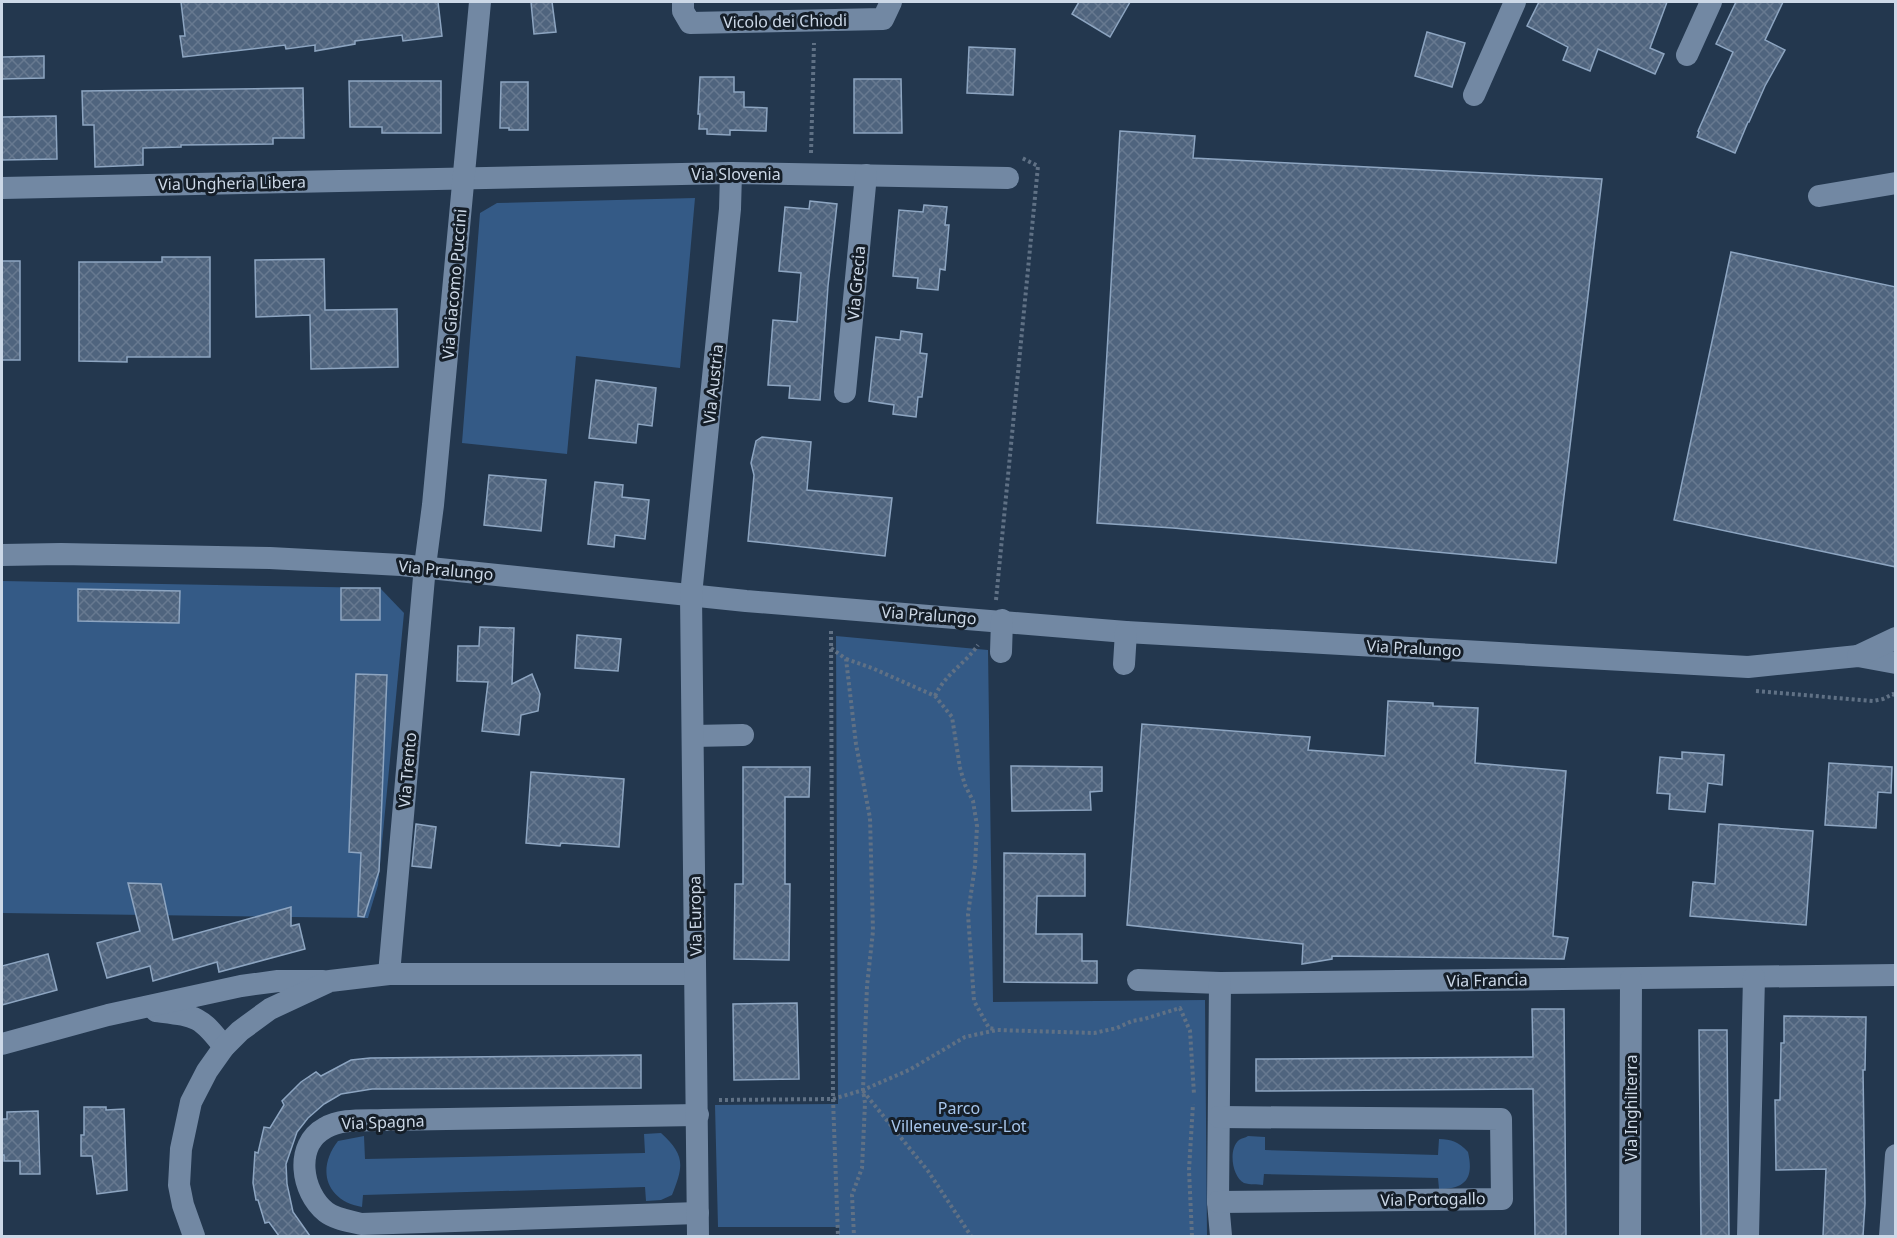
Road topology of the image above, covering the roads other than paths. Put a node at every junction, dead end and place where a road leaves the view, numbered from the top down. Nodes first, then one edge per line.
1 (480, 2) edge
2 (683, 2) edge
3 (891, 2) edge
4 (1515, 2) edge
5 (1711, 2) edge
6 (1687, 56) dead end
7 (1474, 95) dead end
8 (731, 173) junction
9 (866, 175) junction
10 (1008, 178) dead end
11 (463, 179) junction
12 (1896, 183) edge
13 (2, 188) edge
14 (1820, 196) dead end
15 (845, 392) dead end
16 (2, 555) edge
17 (425, 566) junction
18 (691, 595) junction
19 (998, 620) junction
20 (1126, 632) junction
21 (1896, 638) edge
22 (1001, 652) dead end
23 (1858, 656) junction
24 (1896, 663) edge
25 (1124, 664) dead end
26 (743, 735) dead end
27 (693, 736) junction
28 (389, 974) junction
29 (695, 974) junction
30 (1896, 975) edge
31 (1754, 977) junction
32 (1631, 979) junction
33 (1138, 980) dead end
34 (330, 981) junction
35 (1220, 983) junction
36 (140, 1008) junction
37 (2, 1044) edge
38 (224, 1047) junction
39 (698, 1115) junction
40 (1219, 1117) junction
41 (1896, 1155) edge
42 (1895, 1184) edge
43 (1218, 1202) junction
44 (698, 1213) junction
45 (194, 1236) edge
46 (698, 1236) edge
47 (1221, 1236) edge
48 (1630, 1236) edge
49 (1748, 1236) edge
50 (1890, 1236) edge

1 - 11 street, Via Giacomo Puccini
2 - 3 street, Vicolo dei Chiodi
4 - 7 street
5 - 6 street
8 - 9 street, Via Slovenia
8 - 11 street, Via Slovenia
8 - 18 street, Via Austria
9 - 10 street, Via Slovenia
9 - 15 street, Via Grecia
11 - 13 street, Via Ungheria Libera
11 - 17 street, Via Giacomo Puccini
12 - 14 street
16 - 17 street, Via Pralungo
17 - 18 street, Via Pralungo
17 - 28 street, Via Trento
18 - 19 street, Via Pralungo
18 - 27 street, Via Europa
19 - 20 street, Via Pralungo
19 - 22 street
20 - 23 street, Via Pralungo
20 - 25 street
21 - 23 street, Via Pralungo
23 - 24 street, Via Pralungo
26 - 27 street
27 - 29 street, Via Europa
28 - 29 street
28 - 34 street
29 - 39 street, Via Europa
30 - 31 street, Via Francia
31 - 32 street, Via Francia
31 - 49 street
32 - 35 street, Via Francia
32 - 48 street, Via Inghilterra
33 - 35 street, Via Francia
34 - 36 street
34 - 38 street
35 - 40 street
36 - 37 street
36 - 38 street
38 - 45 street
39 - 44 street, Via Europa
39 - 44 street, Via Spagna
40 - 43 street
40 - 43 street, Via Portogallo
41 - 42 street
42 - 50 street
43 - 47 street
44 - 46 street, Via Europa

